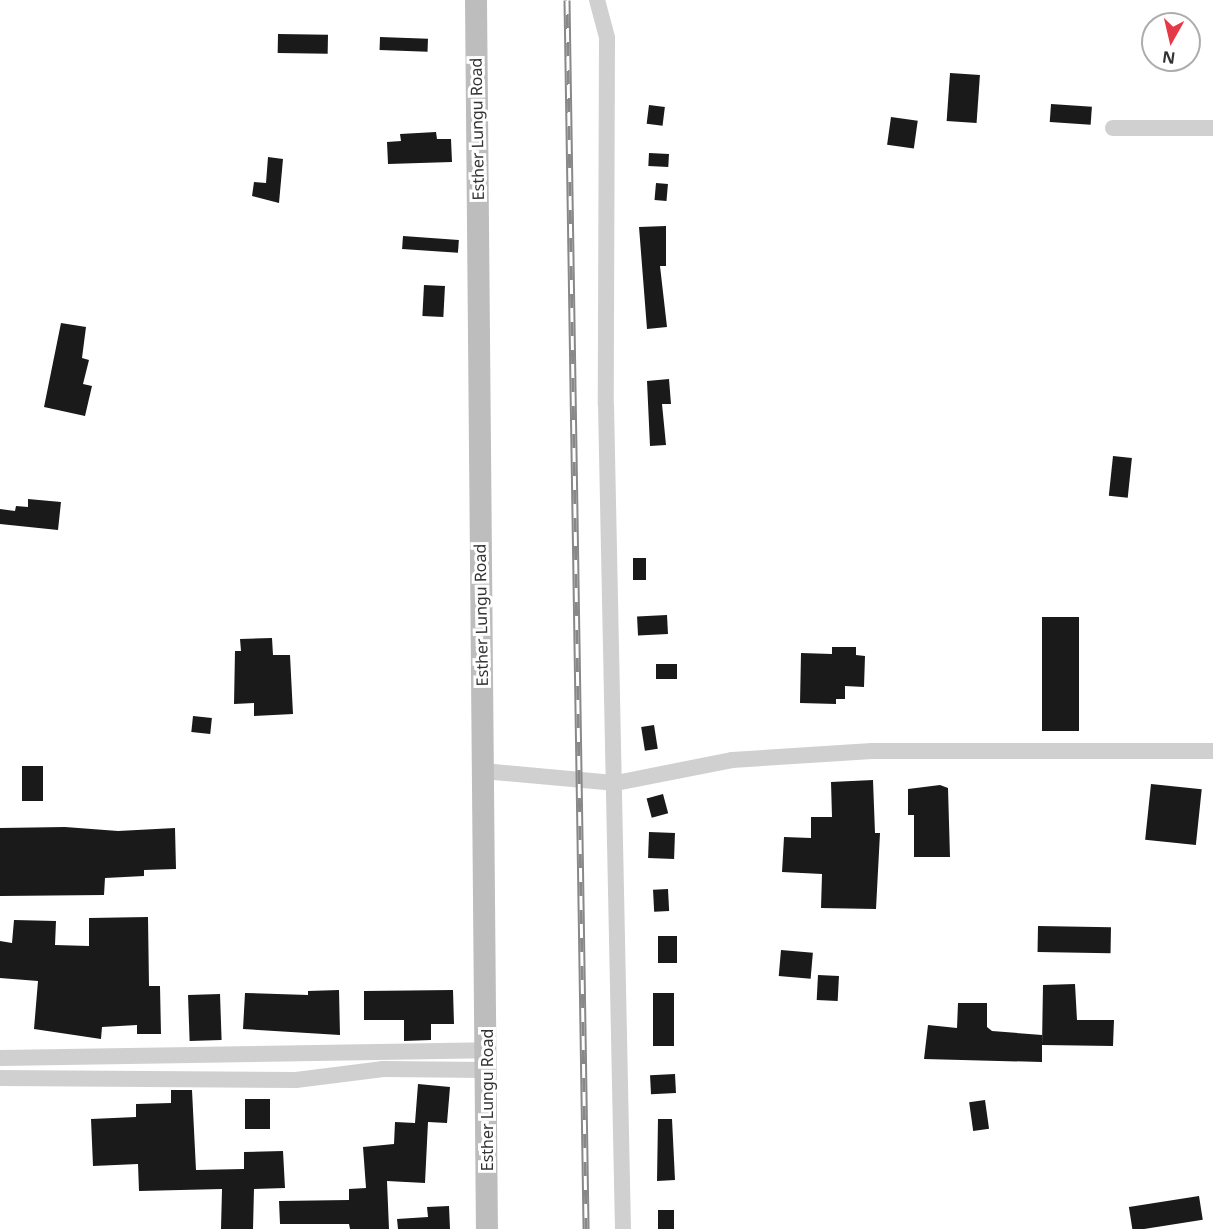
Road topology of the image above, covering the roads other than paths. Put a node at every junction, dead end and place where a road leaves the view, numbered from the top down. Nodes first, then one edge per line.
1 (476, 0) edge
2 (597, 0) edge
3 (1113, 128) dead end
4 (1213, 128) edge
5 (1213, 751) edge
6 (483, 771) junction
7 (616, 783) junction
8 (0, 1058) edge
9 (487, 1060) junction
10 (0, 1078) edge
11 (487, 1229) edge
12 (623, 1229) edge

1 - 6 street, Esther Lungu Road
2 - 7 street
3 - 4 street
5 - 7 street
6 - 7 street
6 - 9 street, Esther Lungu Road
7 - 12 street
8 - 9 street
9 - 10 street
9 - 11 street, Esther Lungu Road

